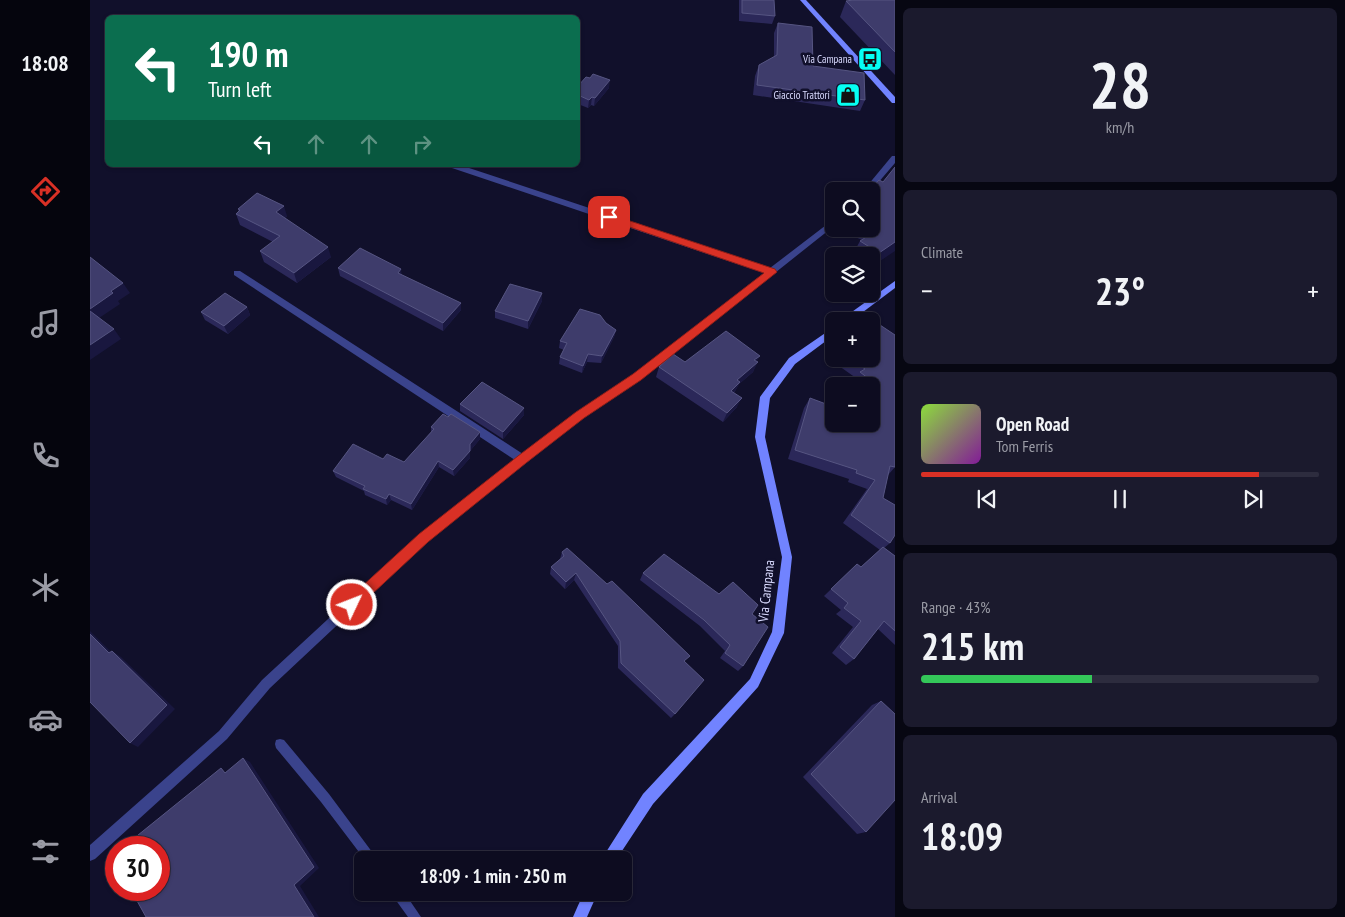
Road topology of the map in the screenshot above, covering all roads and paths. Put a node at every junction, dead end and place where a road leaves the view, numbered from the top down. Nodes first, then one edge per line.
1 (803, 0) edge
2 (895, 101) edge
3 (895, 158) edge
4 (458, 167) edge
5 (875, 182) edge
6 (825, 229) edge
7 (772, 272) junction
8 (237, 273) dead end
9 (895, 284) edge
10 (857, 312) edge
11 (825, 337) edge
12 (522, 459) junction
13 (280, 744) dead end
14 (365, 851) edge
15 (614, 851) edge
16 (90, 854) edge
17 (402, 901) edge
18 (587, 901) edge
19 (414, 917) edge
20 (580, 917) edge

1 - 2 main road
3 - 5 street
4 - 7 street
6 - 7 street
7 - 12 street
8 - 12 street
9 - 10 main road
11 - 15 main road, Via Campana
12 - 16 street
13 - 14 lane
17 - 19 lane
18 - 20 main road

